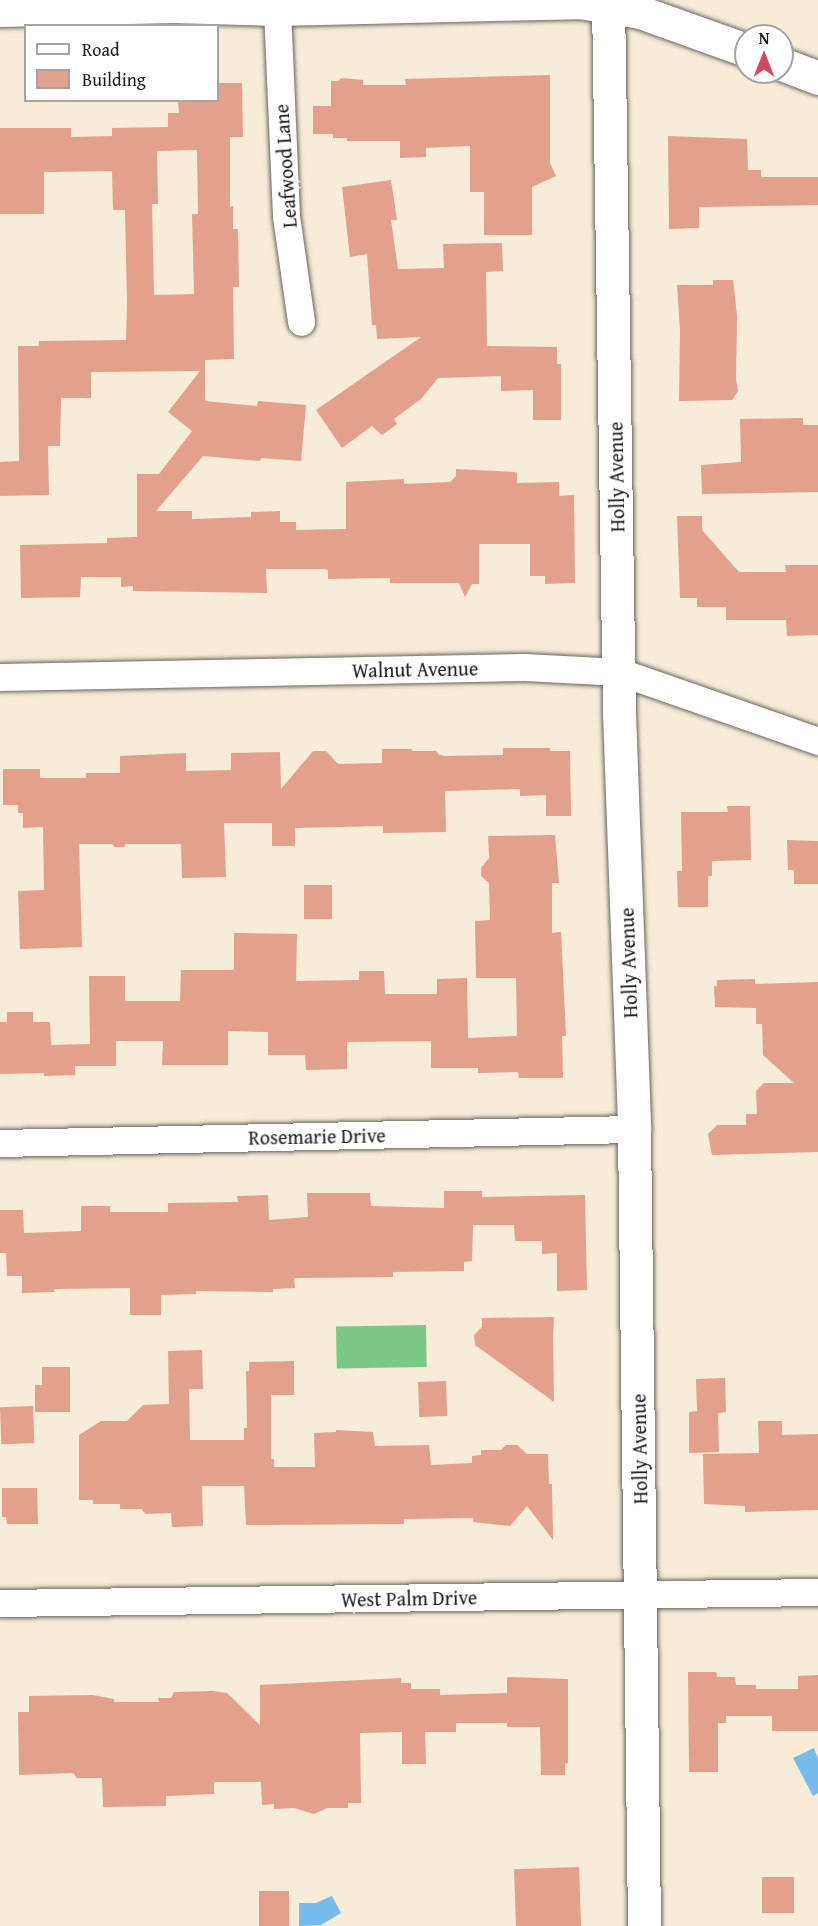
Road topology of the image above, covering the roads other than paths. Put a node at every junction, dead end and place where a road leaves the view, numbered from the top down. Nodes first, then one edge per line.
1 (173, 3) edge
2 (608, 4) edge
3 (277, 9) junction
4 (0, 10) edge
5 (734, 46) edge
6 (794, 69) edge
7 (818, 78) edge
8 (302, 322) dead end
9 (620, 672) junction
10 (0, 677) edge
11 (818, 741) edge
12 (634, 1129) junction
13 (0, 1143) edge
14 (818, 1593) edge
15 (641, 1595) junction
16 (0, 1603) edge
17 (644, 1926) edge

1 - 3 street
1 - 4 street
2 - 3 street
2 - 5 street
2 - 9 street, Holly Avenue
3 - 8 street, Leafwood Lane
6 - 7 street
9 - 10 street, Walnut Avenue
9 - 11 street, Walnut Avenue
9 - 12 street, Holly Avenue
12 - 13 street, Rosemarie Drive
12 - 15 street, Holly Avenue
14 - 15 street, West Palm Drive
15 - 16 street, West Palm Drive
15 - 17 street, Holly Avenue

